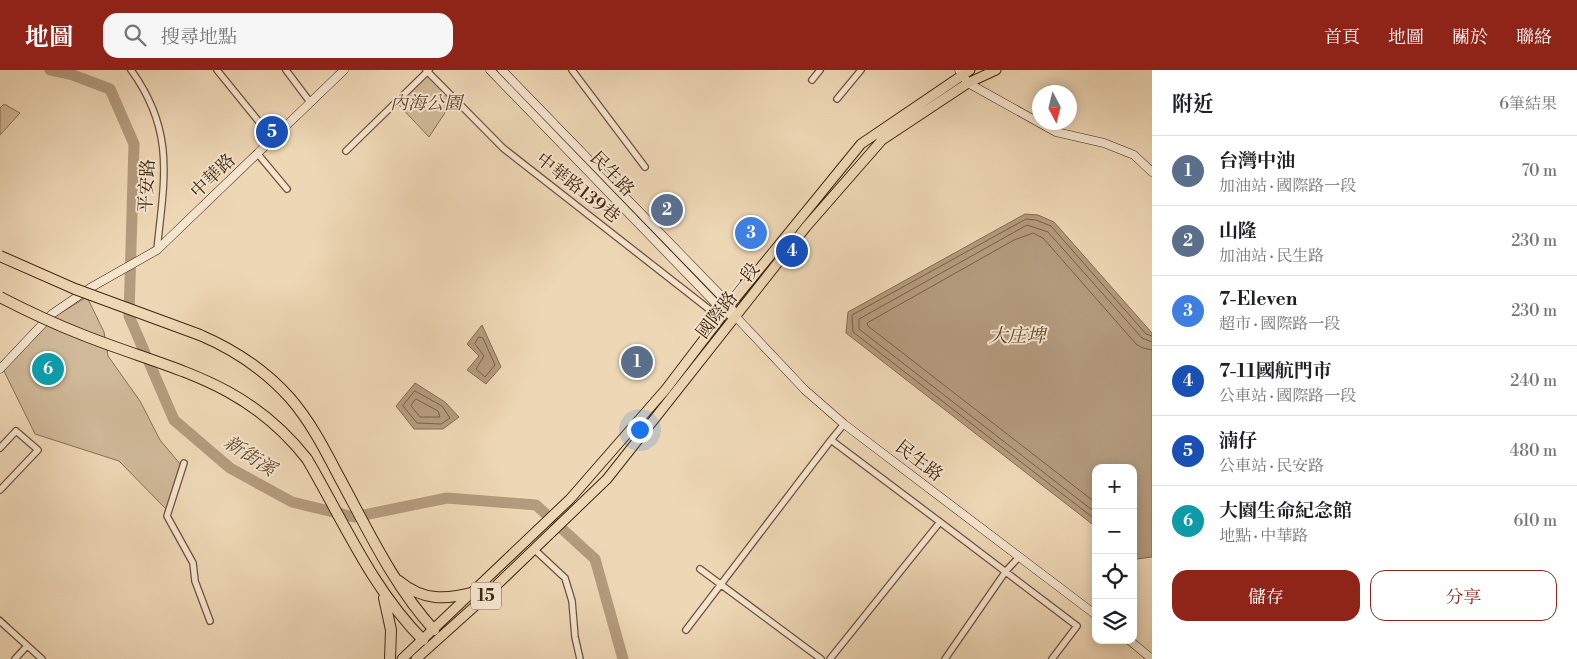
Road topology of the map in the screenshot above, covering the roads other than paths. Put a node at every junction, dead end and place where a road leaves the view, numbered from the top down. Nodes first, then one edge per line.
1 (131, 70) edge
2 (217, 70) edge
3 (286, 70) edge
4 (344, 70) edge
5 (490, 70) edge
6 (502, 70) edge
7 (572, 70) edge
8 (820, 70) edge
9 (861, 70) edge
10 (996, 70) edge
11 (428, 71) edge
12 (964, 71) edge
13 (812, 80) dead end
14 (968, 84) junction
15 (837, 99) dead end
16 (310, 102) junction
17 (273, 139) junction
18 (346, 150) dead end
19 (258, 153) junction
20 (645, 167) dead end
21 (1152, 172) edge
22 (287, 189) dead end
23 (157, 250) junction
24 (0, 256) edge
25 (0, 297) edge
26 (730, 304) junction
27 (724, 312) junction
28 (736, 317) junction
29 (0, 369) edge
30 (844, 424) junction
31 (831, 440) junction
32 (0, 448) edge
33 (184, 463) dead end
34 (0, 490) edge
35 (940, 522) junction
36 (534, 550) junction
37 (1019, 557) junction
38 (700, 569) dead end
39 (1006, 571) junction
40 (393, 575) junction
41 (722, 583) junction
42 (378, 584) junction
43 (475, 592) junction
44 (1092, 612) edge
45 (0, 621) edge
46 (210, 621) dead end
47 (434, 630) junction
48 (686, 630) dead end
49 (423, 640) junction
50 (437, 641) junction
51 (1134, 644) edge
52 (28, 646) junction
53 (15, 659) edge
54 (42, 659) edge
55 (390, 659) edge
56 (403, 659) edge
57 (416, 659) edge
58 (580, 659) edge
59 (821, 659) edge
60 (830, 659) edge
61 (945, 659) edge
62 (1052, 659) edge
63 (1152, 659) edge

1 - 23 street, 平安路
2 - 17 street
3 - 16 street
4 - 16 main road, 中華路
5 - 27 main road, 民生路
6 - 26 main road, 民生路
7 - 20 street
8 - 13 street
9 - 15 street
10 - 14 main road, 國際路一段 / 15
11 - 18 street
11 - 27 street, 中華路139巷
12 - 14 main road
12 - 26 main road, 國際路一段 / 15
14 - 21 main road
14 - 28 main road, 國際路一段 / 15
16 - 17 main road, 中華路
17 - 19 main road, 中華路
19 - 22 street
19 - 23 main road, 中華路
23 - 29 main road, 中華路
24 - 40 highway, bridge
25 - 42 highway, bridge
26 - 27 main road, 國際路一段 / 15
26 - 28 main road, 民生路
27 - 28 main road, 民生路
27 - 43 main road, 國際路一段 / 15
28 - 30 main road, 民生路
28 - 36 main road, 國際路一段 / 15
30 - 31 street
30 - 37 main road, 民生路
31 - 35 street
31 - 41 street
32 - 34 street
33 - 46 street
35 - 39 street
35 - 60 street
36 - 50 main road, 15
36 - 58 street
37 - 39 street
37 - 44 main road, 民生路
38 - 41 street
39 - 61 street
39 - 62 street
40 - 43 highway
40 - 47 highway
41 - 48 street
41 - 59 street
42 - 49 highway
42 - 55 highway
43 - 47 main road, 15
45 - 52 street
47 - 49 main road, 15
47 - 50 main road
49 - 50 main road
49 - 56 main road, 15
50 - 57 main road, 15
51 - 63 main road
52 - 53 street
52 - 54 street

